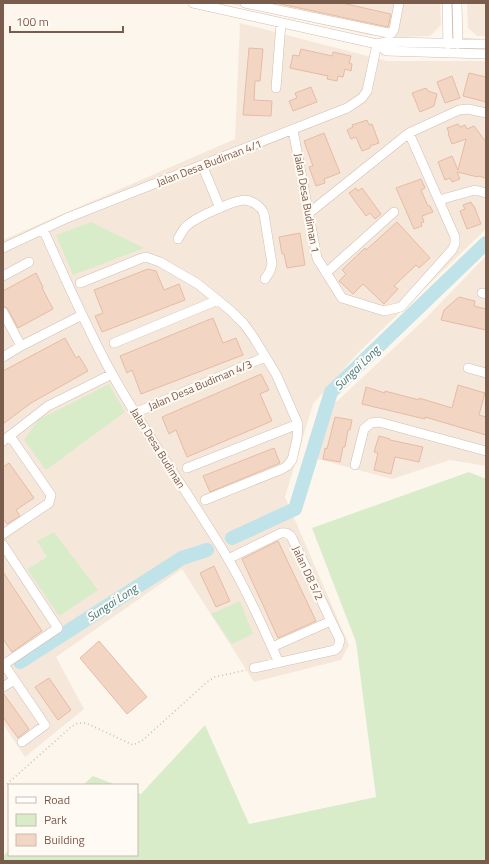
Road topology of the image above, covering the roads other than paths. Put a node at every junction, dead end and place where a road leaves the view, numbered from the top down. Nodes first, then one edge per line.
1 (193, 3) edge
2 (245, 3) edge
3 (400, 3) edge
4 (446, 3) edge
5 (457, 3) edge
6 (447, 19) junction
7 (281, 23) junction
8 (457, 23) junction
9 (427, 43) junction
10 (377, 44) junction
11 (483, 44) edge
12 (453, 45) junction
13 (444, 54) junction
14 (463, 54) junction
15 (486, 54) edge
16 (276, 88) dead end
17 (486, 114) edge
18 (293, 130) junction
19 (409, 133) junction
20 (204, 169) junction
21 (486, 193) edge
22 (439, 200) junction
23 (220, 208) junction
24 (394, 212) dead end
25 (309, 213) junction
26 (43, 229) junction
27 (178, 239) dead end
28 (3, 248) edge
29 (29, 262) dead end
30 (326, 273) junction
31 (3, 276) edge
32 (265, 279) dead end
33 (80, 283) dead end
34 (218, 300) junction
35 (3, 312) edge
36 (82, 315) junction
37 (114, 343) dead end
38 (20, 346) junction
39 (3, 357) edge
40 (265, 357) junction
41 (468, 368) dead end
42 (486, 373) edge
43 (112, 374) junction
44 (135, 413) junction
45 (298, 424) junction
46 (6, 438) edge
47 (486, 451) edge
48 (355, 465) dead end
49 (187, 468) dead end
50 (205, 500) dead end
51 (3, 534) edge
52 (4, 550) edge
53 (228, 558) junction
54 (331, 621) junction
55 (272, 647) junction
56 (279, 663) junction
57 (3, 664) edge
58 (254, 668) road end
59 (14, 680) junction
60 (3, 687) edge
61 (22, 742) dead end

1 - 7 street
2 - 3 street
4 - 6 street
5 - 8 street
6 - 9 street
6 - 12 street
7 - 10 street
7 - 16 street
8 - 11 street
8 - 12 street
9 - 10 street
9 - 12 street
10 - 13 street
10 - 18 street, Jalan Desa Budiman 4/1
11 - 12 street
12 - 13 street
12 - 14 street
13 - 14 street
14 - 15 street
17 - 19 street
18 - 20 street, Jalan Desa Budiman 4/1
18 - 25 street, Jalan Desa Budiman 1
19 - 22 street
19 - 25 street
20 - 23 street
20 - 26 street, Jalan Desa Budiman 4/1
21 - 22 street
22 - 30 street, Jalan Desa Budiman 1
23 - 27 street
23 - 32 street
24 - 30 street
25 - 30 street, Jalan Desa Budiman 1
26 - 28 street, Jalan Desa Budiman 4/1
26 - 36 street, Jalan Desa Budiman
29 - 31 street
33 - 34 street
34 - 37 street
34 - 40 street
35 - 38 street
36 - 38 street
36 - 43 street, Jalan Desa Budiman
38 - 39 street
40 - 44 street, Jalan Desa Budiman 4/3
40 - 45 street
41 - 42 street
43 - 44 street, Jalan Desa Budiman
43 - 46 street
44 - 53 street, Jalan Desa Budiman
45 - 49 street
45 - 50 street
46 - 51 street
47 - 48 street
52 - 57 street
53 - 54 street, Jalan DB 5/2
53 - 55 street, Jalan Desa Budiman
54 - 55 street
54 - 56 street, Jalan DB 5/2
55 - 56 street, Jalan Desa Budiman
56 - 58 street
57 - 59 street
59 - 60 street
59 - 61 street

